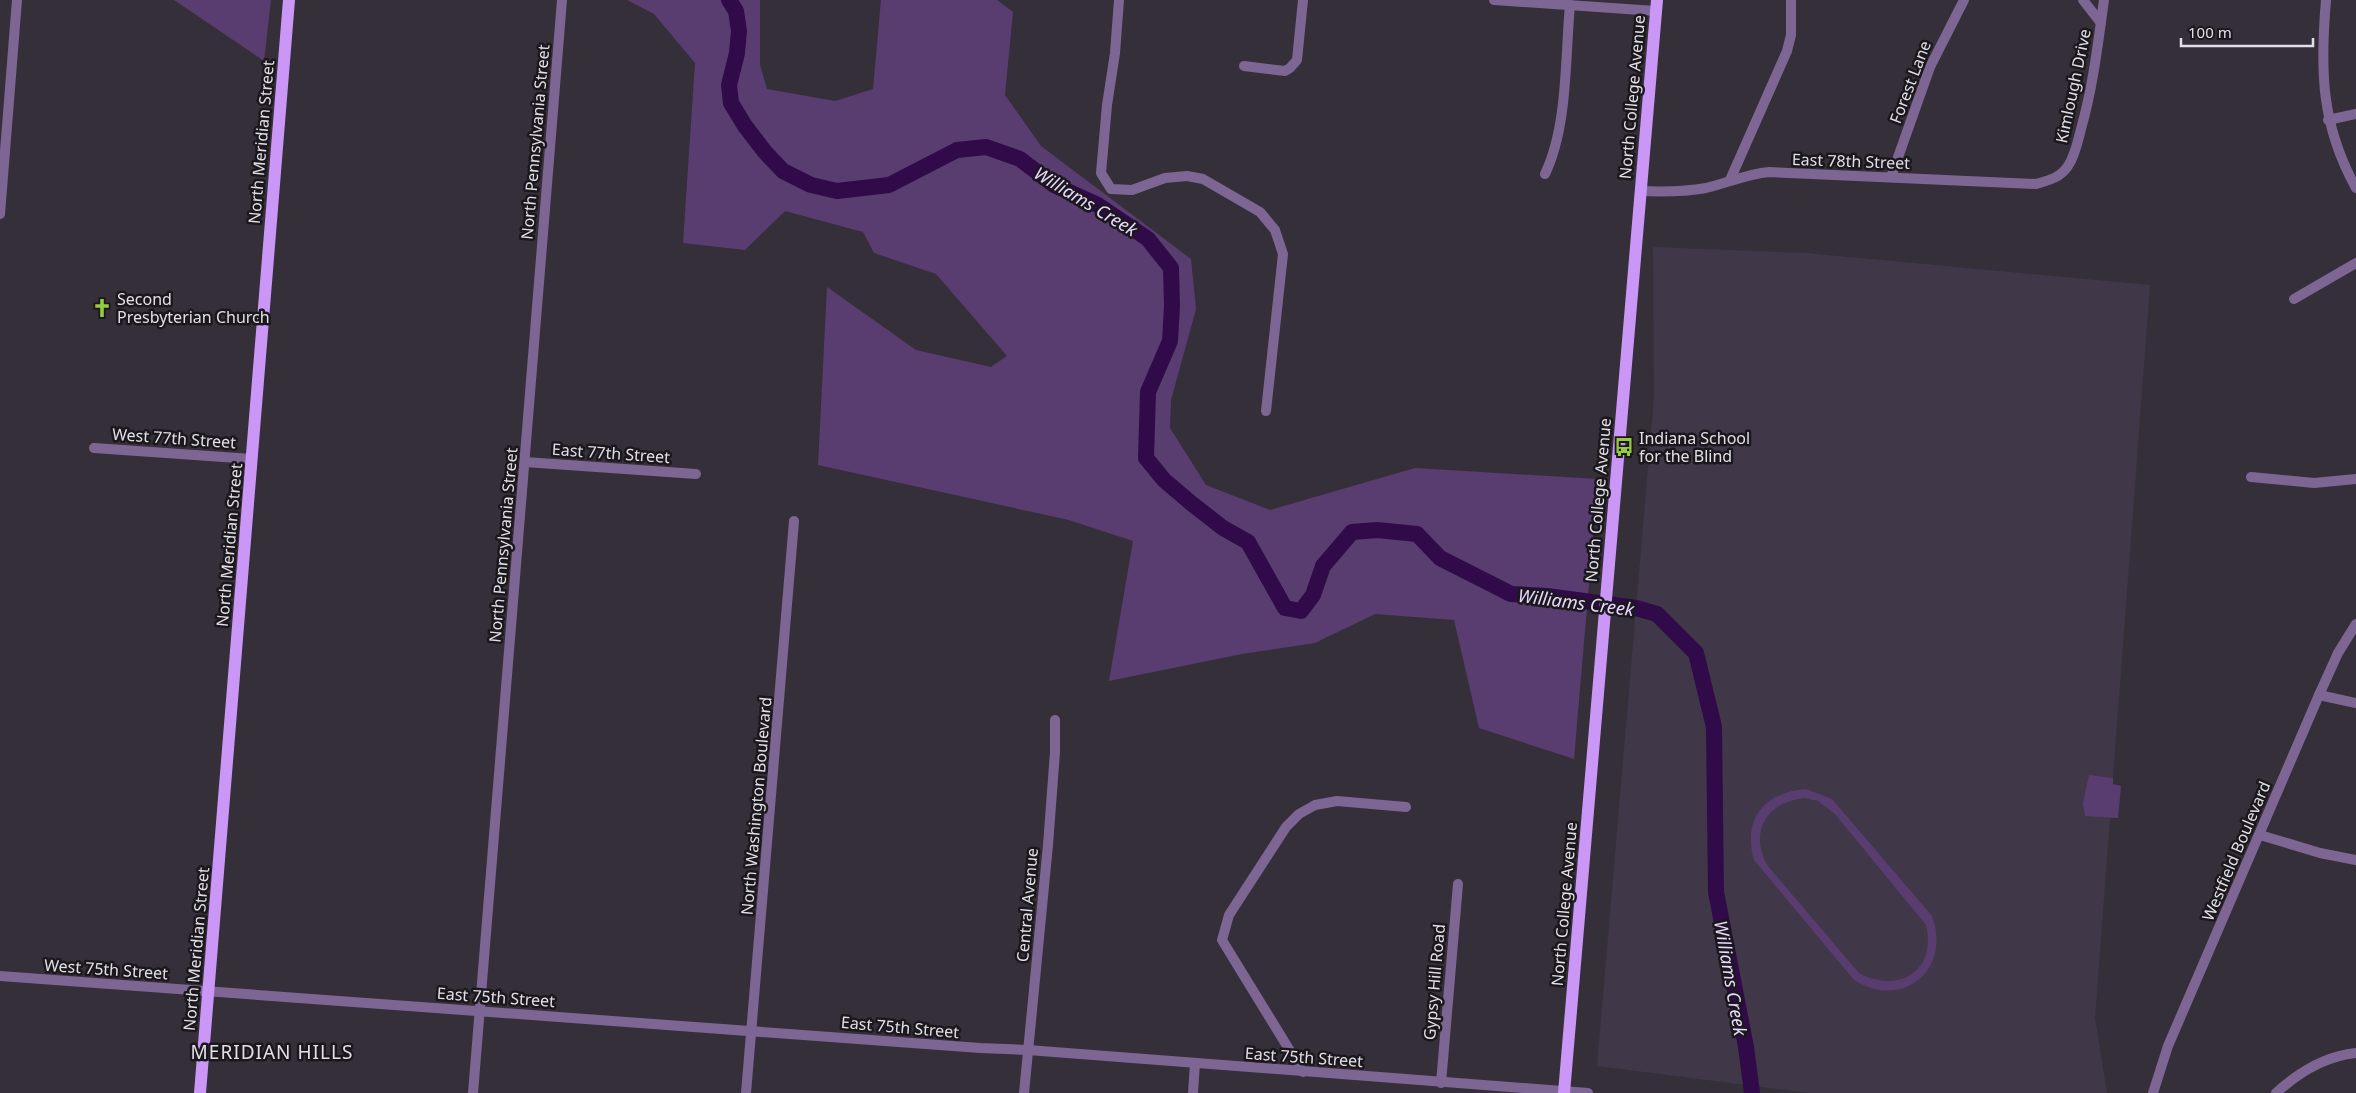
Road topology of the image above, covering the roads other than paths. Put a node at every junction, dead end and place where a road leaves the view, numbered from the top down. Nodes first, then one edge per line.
1 (17, 0) edge
2 (289, 0) edge
3 (562, 0) edge
4 (1119, 0) edge
5 (1302, 0) edge
6 (1494, 0) edge
7 (1791, 0) edge
8 (1964, 0) edge
9 (2083, 0) edge
10 (2104, 0) edge
11 (2326, 0) edge
12 (1570, 5) junction
13 (1656, 6) edge
14 (2101, 23) junction
15 (1244, 66) dead end
16 (2356, 114) edge
17 (2328, 120) junction
18 (2061, 173) joint
19 (1544, 174) dead end
20 (1891, 177) junction
21 (1730, 180) junction
22 (2356, 188) edge
23 (1640, 192) junction
24 (0, 214) edge
25 (2356, 263) edge
26 (2294, 299) dead end
27 (1266, 411) dead end
28 (94, 448) dead end
29 (252, 459) junction
30 (524, 462) junction
31 (696, 474) dead end
32 (2251, 477) dead end
33 (2356, 479) edge
34 (794, 521) dead end
35 (2356, 624) edge
36 (2319, 694) junction
37 (2356, 703) edge
38 (1055, 720) dead end
39 (1406, 807) dead end
40 (2260, 834) junction
41 (2356, 860) edge
42 (1458, 884) dead end
43 (0, 976) edge
44 (209, 991) junction
45 (480, 1011) junction
46 (752, 1030) junction
47 (1028, 1050) junction
48 (2356, 1053) edge
49 (1195, 1064) junction
50 (1303, 1072) junction
51 (1441, 1083) junction
52 (1564, 1092) edge
53 (200, 1093) edge
54 (473, 1093) edge
55 (746, 1093) edge
56 (1024, 1093) edge
57 (1192, 1093) edge
58 (1588, 1093) edge
59 (2153, 1093) edge
60 (2276, 1093) edge

1 - 24 street
2 - 29 main road, North Meridian Street
3 - 30 street, North Pennsylvania Street
4 - 27 street
5 - 15 street
6 - 12 street
7 - 21 street
8 - 20 street, Forest Lane
9 - 14 street
10 - 14 street, Kimlough Drive
11 - 17 street
12 - 13 street
12 - 19 street
13 - 23 main road, North College Avenue
14 - 18 street, Kimlough Drive
16 - 17 street
17 - 22 street
18 - 20 street, East 78th Street
20 - 21 street, East 78th Street
21 - 23 street, East 78th Street
23 - 52 main road, North College Avenue
25 - 26 street
28 - 29 street, West 77th Street
29 - 44 main road, North Meridian Street
30 - 31 street, East 77th Street
30 - 45 street, North Pennsylvania Street
32 - 33 street
34 - 46 street, North Washington Boulevard
35 - 36 street, Westfield Boulevard
36 - 37 street
36 - 40 street, Westfield Boulevard
38 - 47 street, Central Avenue
39 - 50 street
40 - 41 street
40 - 59 street, Westfield Boulevard
42 - 51 street, Gypsy Hill Road
43 - 44 street, West 75th Street
44 - 45 street, East 75th Street
44 - 53 main road, North Meridian Street
45 - 46 street, East 75th Street
45 - 54 street, North Pennsylvania Street
46 - 47 street, East 75th Street
46 - 55 street, North Washington Boulevard
47 - 49 street, East 75th Street
47 - 56 street, Central Avenue
48 - 60 street
49 - 50 street, East 75th Street
49 - 57 street
50 - 51 street, East 75th Street
51 - 52 street, East 75th Street
52 - 58 street, East 75th Street

